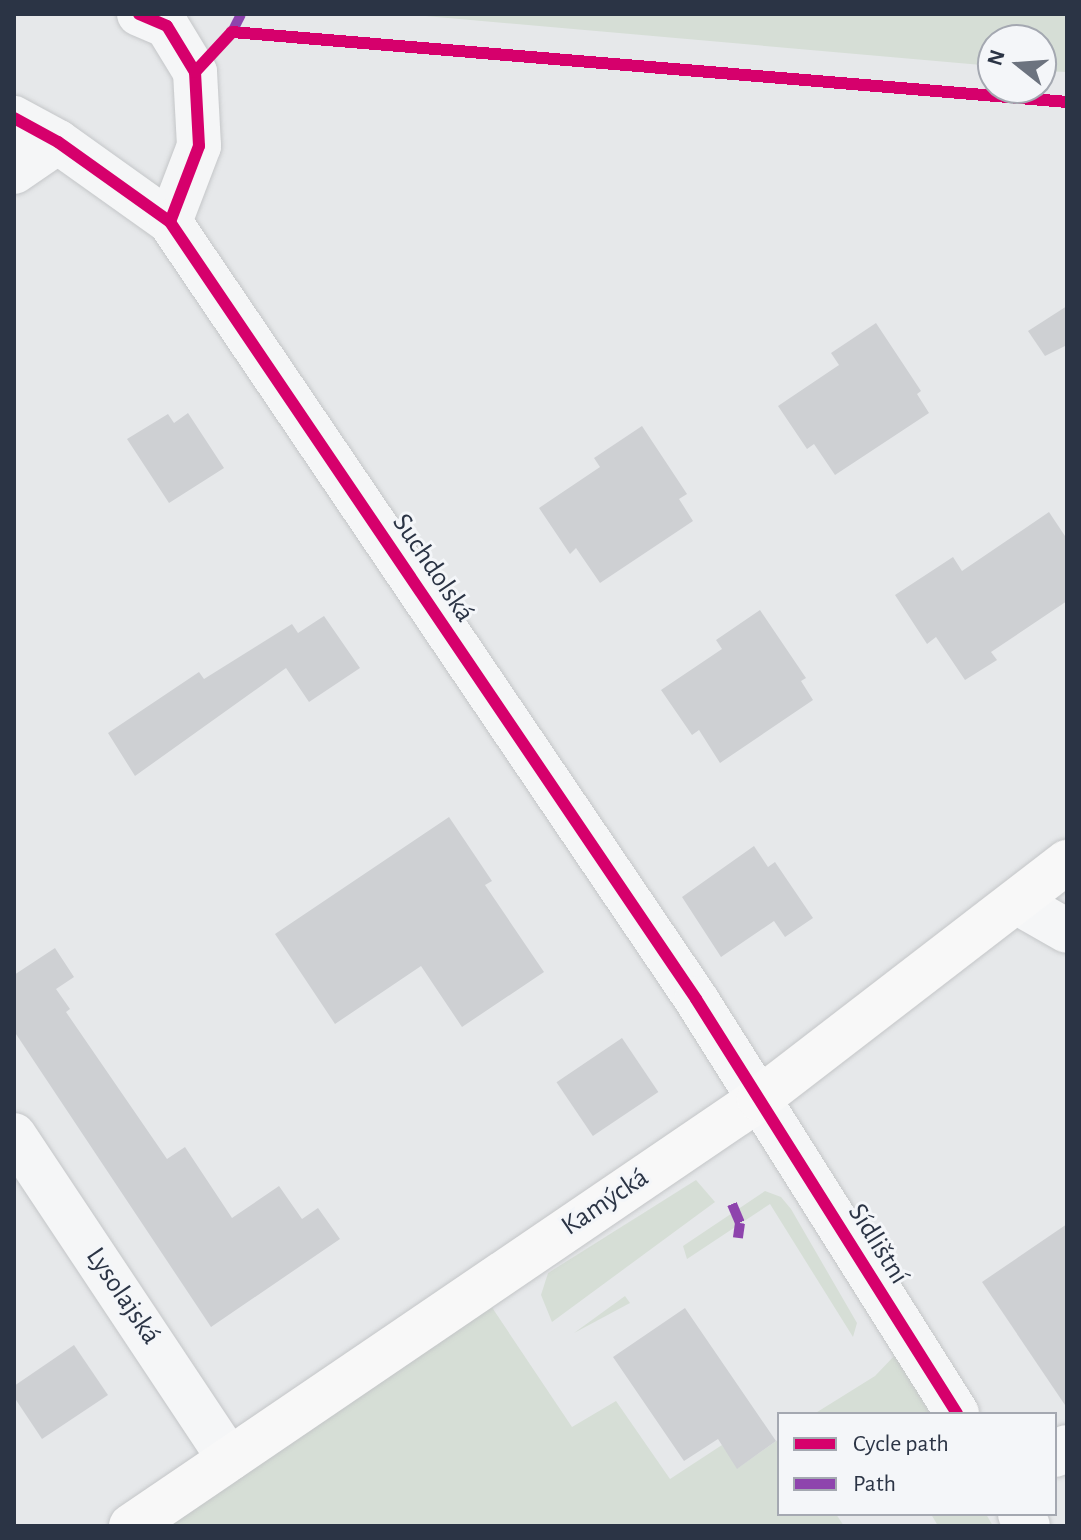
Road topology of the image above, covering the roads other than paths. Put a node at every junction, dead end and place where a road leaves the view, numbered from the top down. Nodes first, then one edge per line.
1 (139, 14) edge
2 (14, 118) edge
3 (58, 142) junction
4 (14, 172) edge
5 (170, 222) junction
6 (1067, 862) edge
7 (1018, 903) junction
8 (1067, 931) edge
9 (759, 1099) junction
10 (14, 1135) edge
11 (956, 1412) edge
12 (229, 1459) junction
13 (131, 1526) edge

1 - 5 street
2 - 3 street, Suchdolská
3 - 4 street
3 - 5 street, Suchdolská
5 - 9 street, Suchdolská
6 - 7 main road, Kamýcká
7 - 8 street
7 - 9 main road, Kamýcká
9 - 11 street, Sídlištní
9 - 12 main road, Kamýcká
10 - 12 street, Lysolajská
12 - 13 main road, Kamýcká

